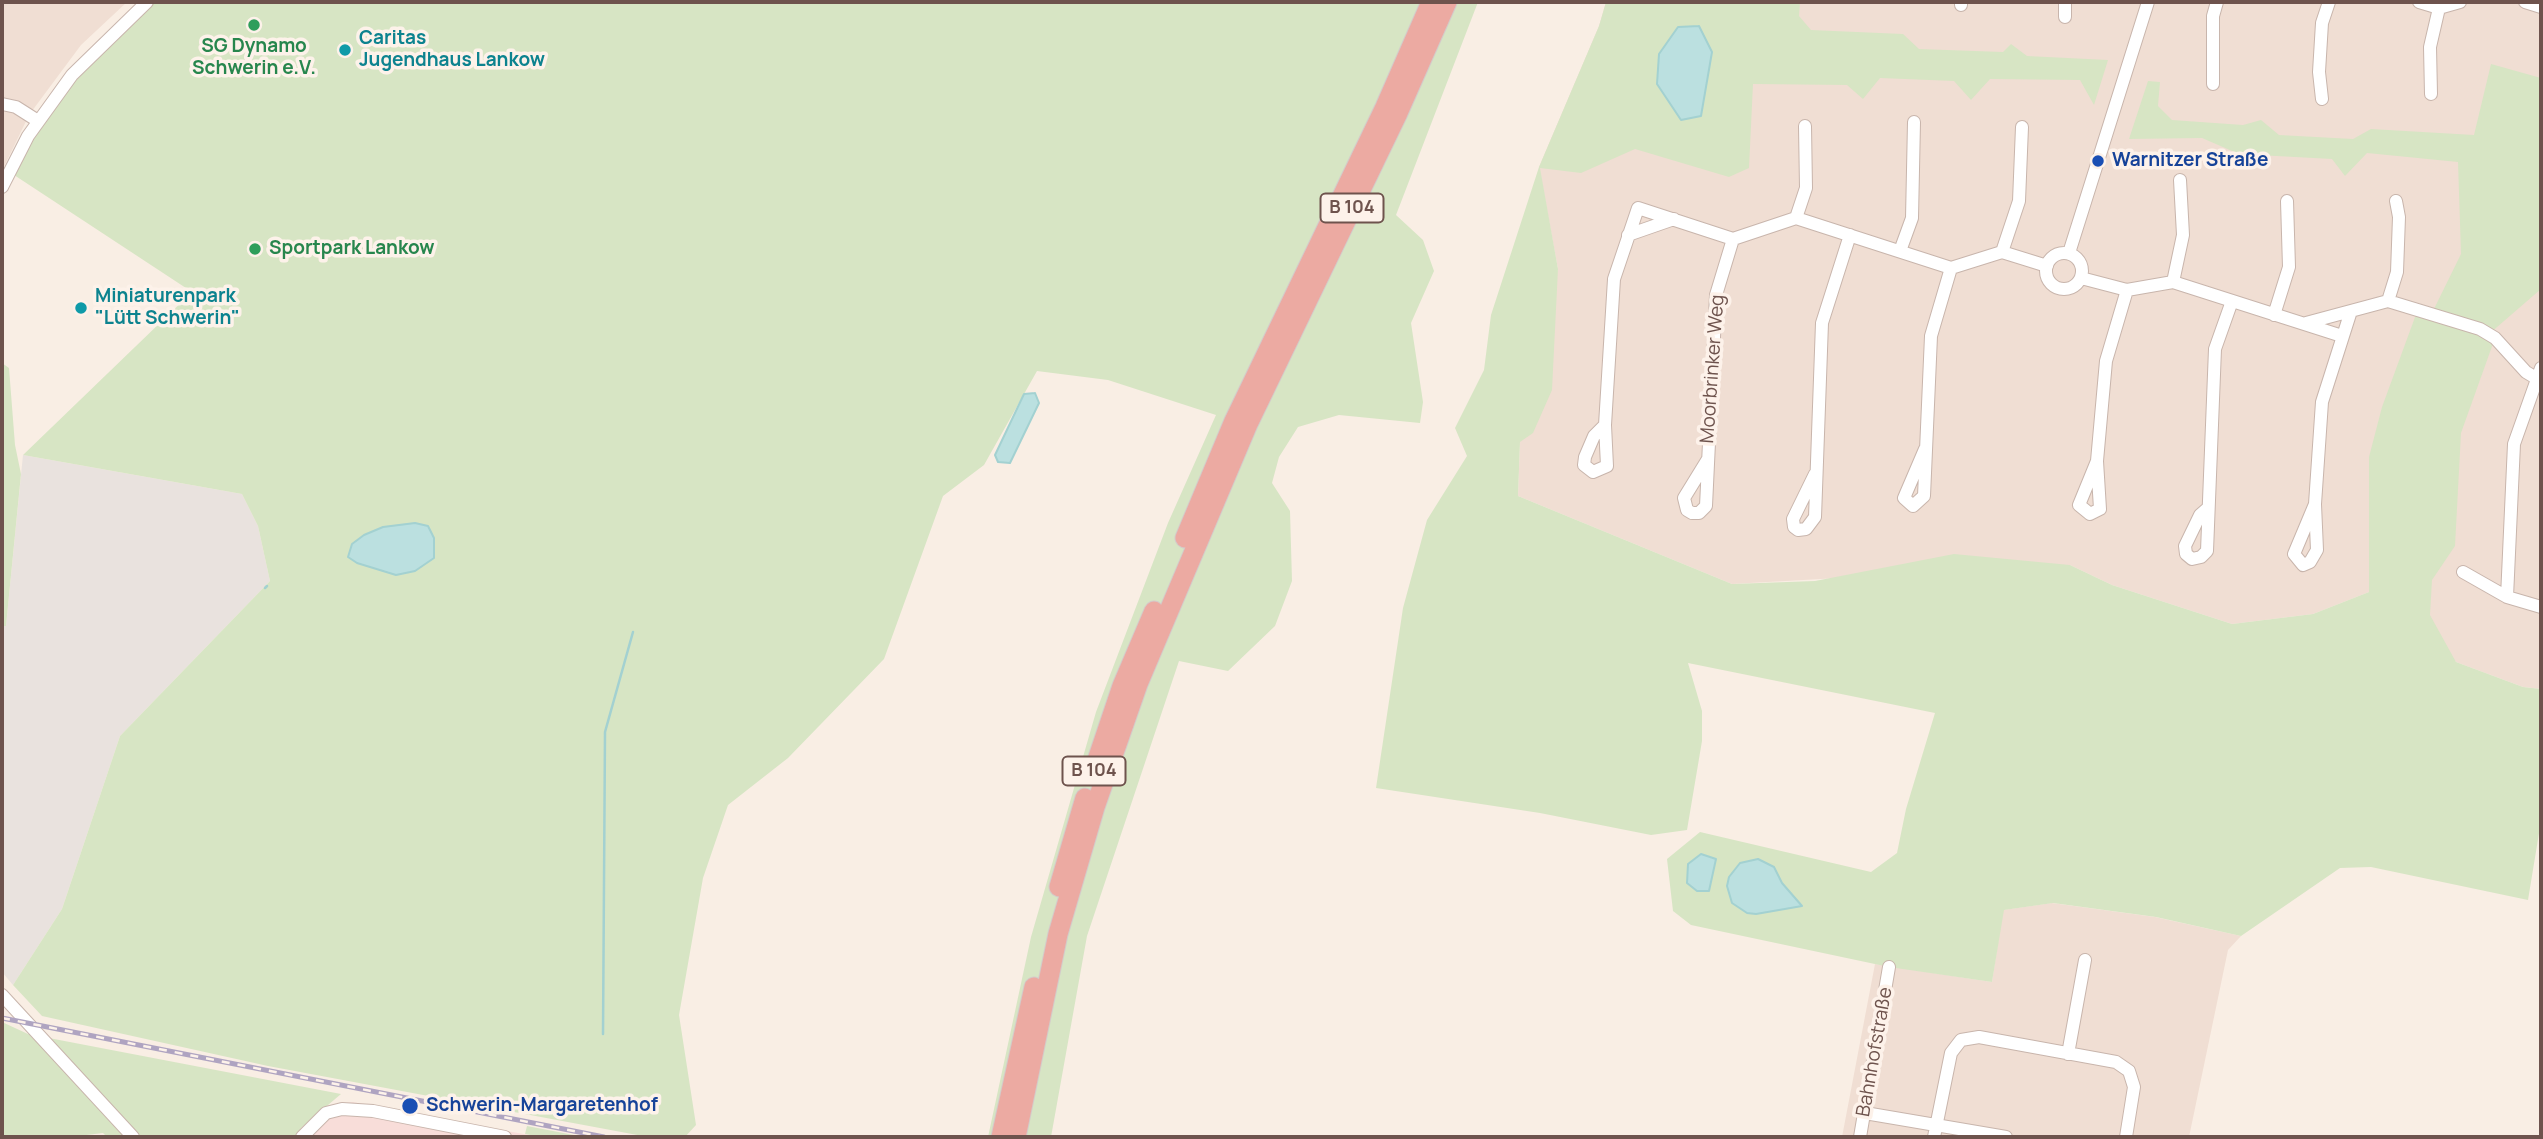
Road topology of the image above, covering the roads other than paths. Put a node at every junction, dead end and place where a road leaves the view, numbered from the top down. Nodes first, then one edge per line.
1 (147, 2) edge
2 (1431, 2) edge
3 (1447, 2) edge
4 (2065, 2) edge
5 (2148, 2) edge
6 (2217, 2) edge
7 (2329, 2) edge
8 (2419, 2) edge
9 (2460, 2) edge
10 (2525, 2) edge
11 (2541, 7) edge
12 (2439, 8) junction
13 (2064, 17) dead end
14 (2213, 84) dead end
15 (2431, 94) dead end
16 (2322, 99) dead end
17 (2, 104) edge
18 (38, 121) junction
19 (1914, 122) dead end
20 (1805, 126) dead end
21 (2022, 127) dead end
22 (2180, 180) dead end
23 (2, 187) edge
24 (2287, 201) dead end
25 (2396, 201) dead end
26 (1796, 218) junction
27 (1675, 219) junction
28 (1628, 234) junction
29 (1850, 235) junction
30 (1733, 239) junction
31 (1900, 251) junction
32 (2002, 252) junction
33 (2069, 253) junction
34 (2047, 266) junction
35 (1951, 268) junction
36 (2081, 278) junction
37 (2173, 282) junction
38 (2127, 290) junction
39 (2388, 301) junction
40 (2232, 302) junction
41 (2351, 311) junction
42 (2274, 315) junction
43 (2305, 323) junction
44 (2342, 336) junction
45 (2540, 376) edge
46 (1244, 416) junction
47 (1605, 425) dead end
48 (1925, 449) dead end
49 (1708, 459) dead end
50 (2097, 461) dead end
51 (1815, 474) dead end
52 (2315, 504) dead end
53 (2207, 508) dead end
54 (2463, 572) dead end
55 (2507, 597) junction
56 (2541, 607) edge
57 (2085, 960) dead end
58 (1889, 967) dead end
59 (2, 995) edge
60 (2068, 1054) junction
61 (1865, 1113) junction
62 (1936, 1131) edge
63 (133, 1137) edge
64 (302, 1137) edge
65 (505, 1137) edge
66 (1001, 1137) edge
67 (1016, 1137) edge
68 (1860, 1137) edge
69 (2006, 1137) edge
70 (2126, 1137) edge

1 - 18 street
2 - 46 highway, B 104
3 - 46 highway, B 104
4 - 13 street
5 - 33 street
6 - 14 street
7 - 16 street
8 - 12 street
9 - 12 street
10 - 11 street
12 - 15 street
17 - 18 street
18 - 23 street
19 - 31 street
20 - 26 street
21 - 32 street
22 - 37 street
24 - 42 street
25 - 39 street
26 - 29 street
26 - 30 street
27 - 28 street
27 - 28 street
27 - 30 street
28 - 47 street
29 - 31 street
29 - 51 street
30 - 49 street, Moorbrinker Weg
31 - 35 street
32 - 34 street
32 - 35 street
33 - 34 street
33 - 36 street
34 - 36 street
35 - 48 street
36 - 38 street
37 - 38 street
37 - 40 street
38 - 50 street
39 - 41 street
39 - 45 street
40 - 42 street
40 - 53 street
41 - 43 street
41 - 44 street
42 - 43 street
43 - 44 street
44 - 52 street
45 - 55 street
46 - 66 highway, B 104
46 - 67 highway, B 104
54 - 55 street
55 - 56 street
57 - 60 street
58 - 61 street, Bahnhofstraße
59 - 63 street
60 - 62 street
60 - 70 street
61 - 62 street
61 - 68 street, Bahnhofstraße
62 - 69 street
64 - 65 street

